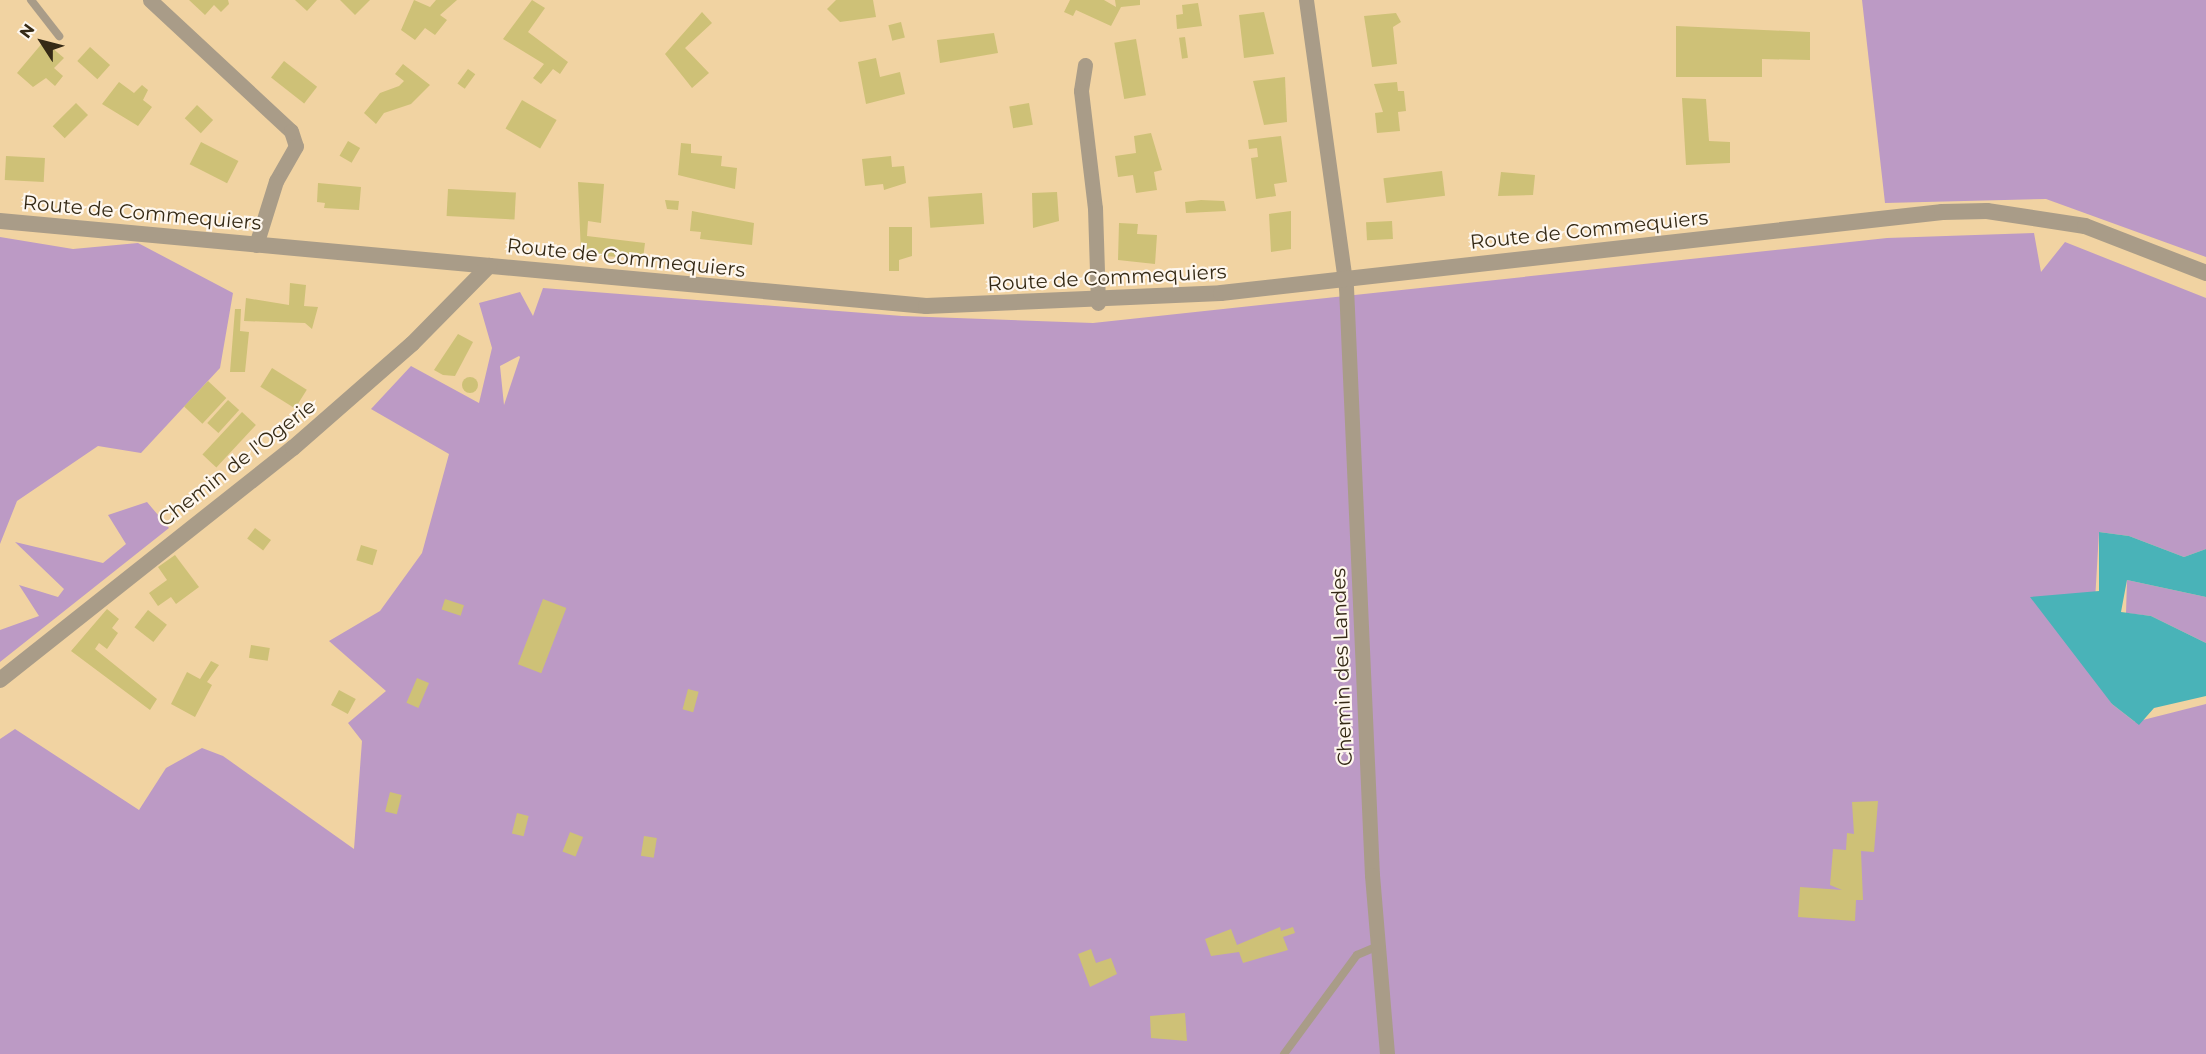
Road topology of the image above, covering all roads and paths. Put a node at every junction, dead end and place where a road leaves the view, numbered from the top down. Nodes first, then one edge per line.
1 (31, 0) edge
2 (150, 0) edge
3 (1306, 0) edge
4 (59, 36) dead end
5 (1085, 65) dead end
6 (0, 221) edge
7 (256, 245) junction
8 (489, 266) junction
9 (2206, 273) edge
10 (1346, 278) junction
11 (1098, 303) junction
12 (0, 680) edge
13 (1378, 946) junction
14 (1284, 1054) edge
15 (1387, 1054) edge

1 - 4 lane
2 - 7 street
3 - 10 street, Chemin des Landes
5 - 11 street
6 - 7 street, Route de Commequiers
7 - 8 street, Route de Commequiers
8 - 11 street, Route de Commequiers
8 - 12 street, Chemin de l'Ogerie
9 - 10 street, Route de Commequiers
10 - 11 street, Route de Commequiers
10 - 13 street, Chemin des Landes
13 - 14 lane
13 - 15 street, Chemin des Landes

